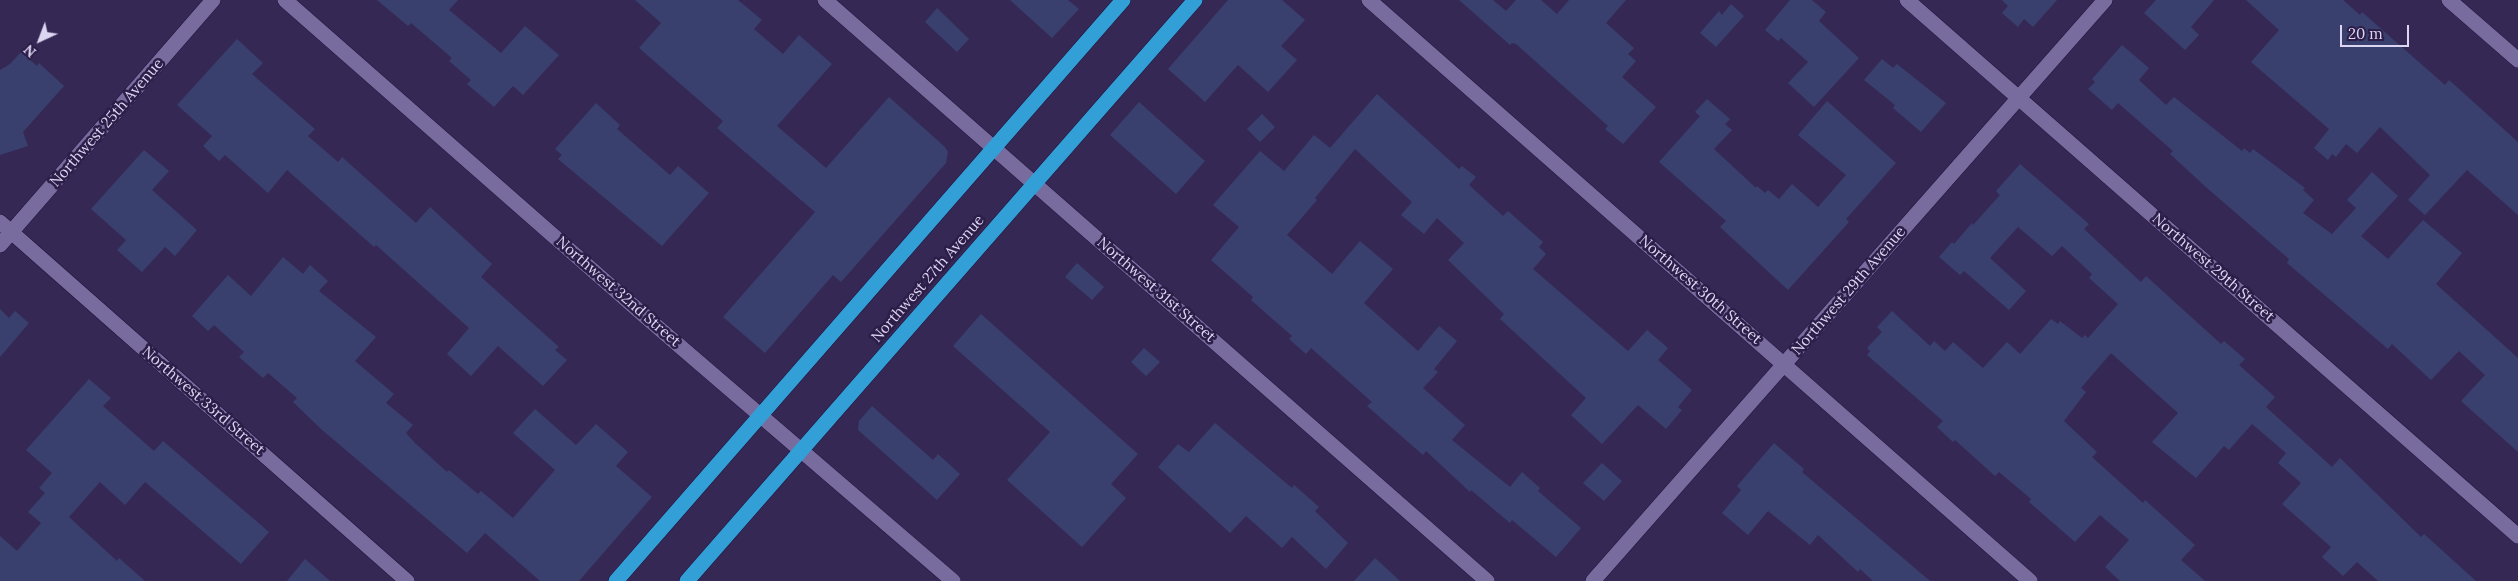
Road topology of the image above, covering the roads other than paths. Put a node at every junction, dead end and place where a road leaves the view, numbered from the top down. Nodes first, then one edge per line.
1 (213, 0) edge
2 (285, 0) edge
3 (825, 0) edge
4 (1123, 0) edge
5 (1195, 0) edge
6 (1369, 0) edge
7 (1907, 0) edge
8 (2105, 0) edge
9 (2449, 0) edge
10 (2518, 60) edge
11 (2018, 97) junction
12 (994, 148) junction
13 (1034, 184) junction
14 (6, 227) edge
15 (0, 245) edge
16 (1785, 365) junction
17 (760, 415) junction
18 (801, 450) junction
19 (2518, 536) edge
20 (407, 581) edge
21 (616, 581) edge
22 (687, 581) edge
23 (953, 581) edge
24 (1487, 581) edge
25 (1593, 581) edge
26 (2030, 581) edge

1 - 14 street, Northwest 25th Avenue
2 - 17 street, Northwest 32nd Street
3 - 12 street, Northwest 31st Street
4 - 12 highway
5 - 13 highway, Northwest 27th Avenue
6 - 16 street, Northwest 30th Street
7 - 11 street, Northwest 29th Street
8 - 11 street, Northwest 29th Avenue
9 - 10 street
11 - 16 street, Northwest 29th Avenue
11 - 19 street, Northwest 29th Street
12 - 13 street, Northwest 31st Street
12 - 17 highway
13 - 18 highway, Northwest 27th Avenue
13 - 24 street, Northwest 31st Street
14 - 15 street, Northwest 25th Avenue
14 - 20 street, Northwest 33rd Street
16 - 25 street, Northwest 29th Avenue
16 - 26 street, Northwest 30th Street
17 - 18 street, Northwest 32nd Street
17 - 21 highway
18 - 22 highway, Northwest 27th Avenue
18 - 23 street, Northwest 32nd Street

